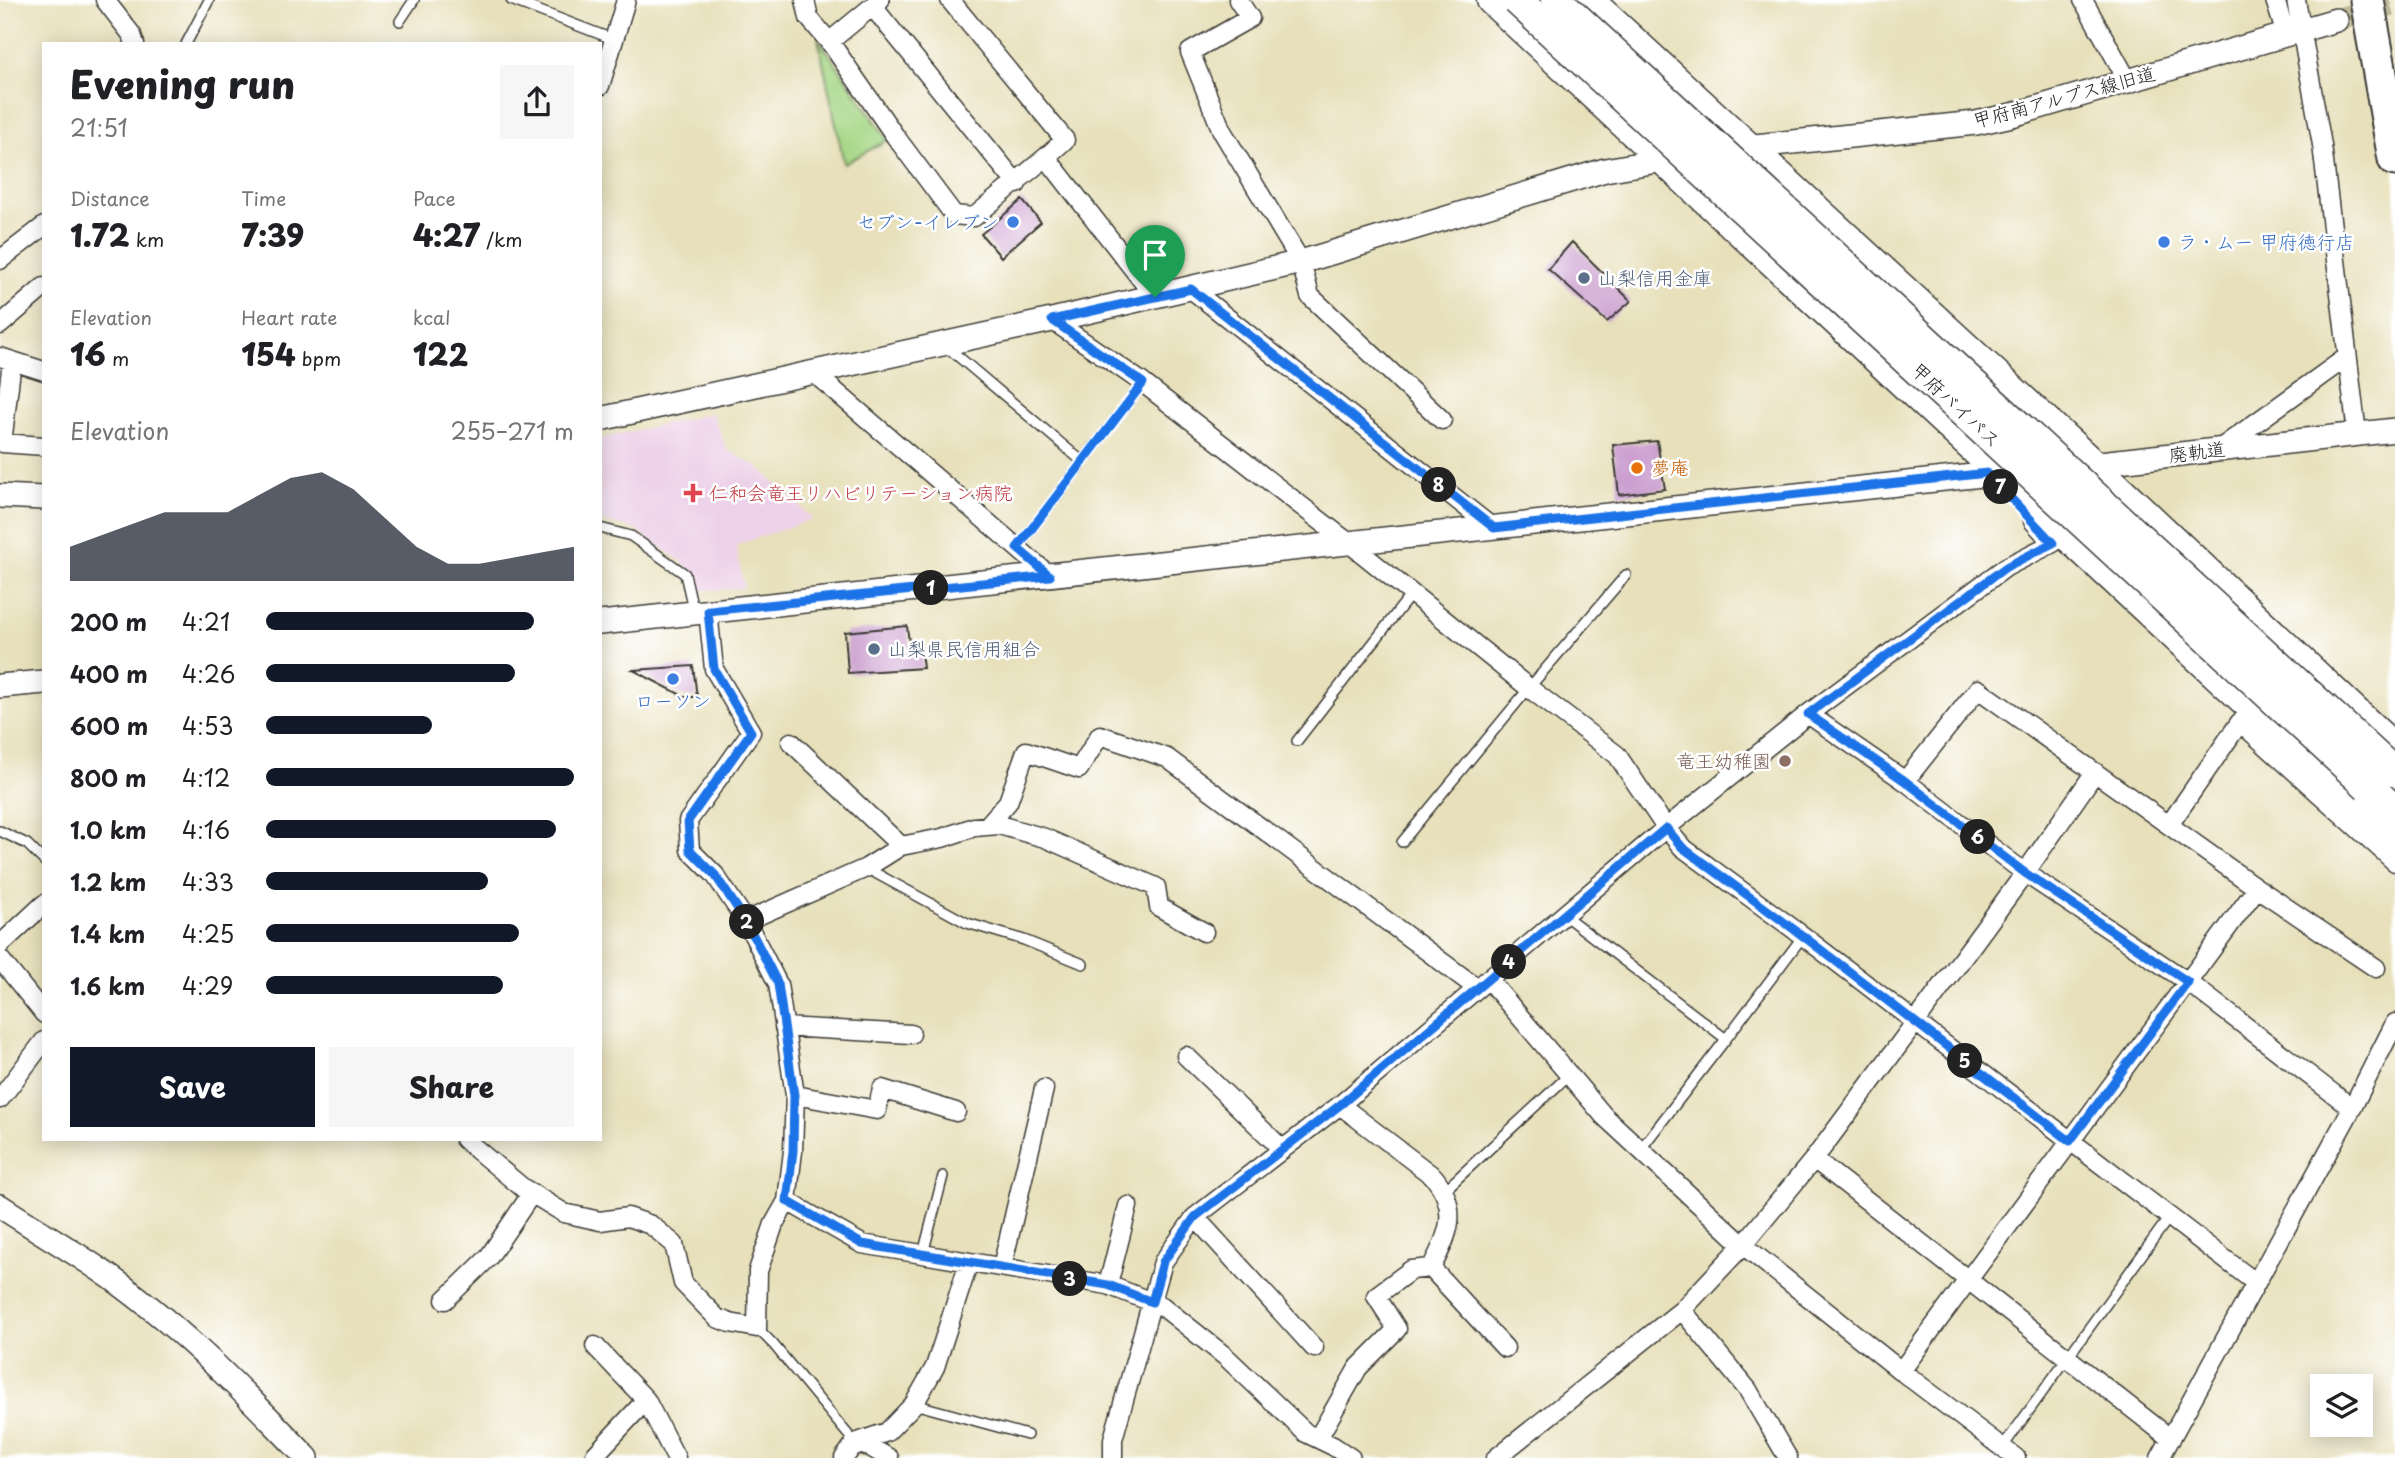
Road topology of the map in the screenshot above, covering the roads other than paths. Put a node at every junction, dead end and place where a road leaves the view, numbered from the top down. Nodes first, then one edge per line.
1 (105, 0) edge
2 (209, 0) edge
3 (414, 0) edge
4 (511, 0) edge
5 (626, 0) edge
6 (805, 0) edge
7 (950, 0) edge
8 (1238, 0) edge
9 (1492, 0) edge
10 (1517, 0) edge
11 (1557, 0) edge
12 (1588, 0) edge
13 (2083, 0) edge
14 (2275, 0) edge
15 (2296, 0) edge
16 (2367, 0) edge
17 (877, 3) edge
18 (2336, 20) tunnel mouth
19 (400, 21) dead end
20 (2294, 32) junction
21 (615, 40) junction
22 (134, 42) edge
23 (187, 42) edge
24 (829, 42) junction
25 (602, 80) edge
26 (2128, 81) junction
27 (1749, 146) junction
28 (1046, 157) junction
29 (2395, 159) edge
30 (1662, 160) junction
31 (1017, 184) junction
32 (42, 228) edge
33 (0, 260) edge
34 (1301, 262) junction
35 (42, 289) edge
36 (1191, 289) junction
37 (1155, 297) junction
38 (1052, 320) junction
39 (0, 324) edge
40 (943, 344) junction
41 (2347, 357) junction
42 (6, 359) edge
43 (42, 370) edge
44 (814, 373) junction
45 (1143, 383) junction
46 (602, 419) edge
47 (1442, 420) dead end
48 (2395, 430) edge
49 (2357, 434) junction
50 (42, 446) edge
51 (2218, 450) junction
52 (1083, 462) junction
53 (2092, 464) junction
54 (1993, 473) junction
55 (0, 496) edge
56 (42, 498) edge
57 (1494, 528) junction
58 (602, 529) edge
59 (1349, 544) junction
60 (1017, 548) junction
61 (1626, 575) dead end
62 (1050, 576) junction
63 (1412, 593) junction
64 (701, 612) junction
65 (602, 623) edge
66 (42, 682) edge
67 (0, 686) edge
68 (1529, 688) junction
69 (1808, 714) junction
70 (1297, 741) dead end
71 (791, 742) dead end
72 (2387, 770) edge
73 (2095, 772) junction
74 (1905, 781) junction
75 (2395, 811) edge
76 (2169, 825) junction
77 (987, 826) junction
78 (1666, 828) junction
79 (0, 831) edge
80 (2395, 840) edge
81 (1402, 842) dead end
82 (901, 846) junction
83 (42, 859) edge
84 (2395, 862) edge
85 (866, 868) junction
86 (2025, 873) junction
87 (2257, 888) junction
88 (42, 906) edge
89 (1564, 915) junction
90 (746, 921) junction
91 (1204, 932) dead end
92 (1803, 936) junction
93 (0, 945) edge
94 (0, 959) edge
95 (1083, 964) dead end
96 (2376, 968) dead end
97 (2188, 982) junction
98 (1482, 984) junction
99 (42, 1012) edge
100 (1915, 1023) junction
101 (2395, 1023) edge
102 (784, 1027) junction
103 (911, 1034) dead end
104 (1726, 1039) junction
105 (42, 1044) edge
106 (1186, 1056) dead end
107 (1569, 1074) junction
108 (1044, 1089) dead end
109 (794, 1095) junction
110 (0, 1099) edge
111 (1340, 1105) junction
112 (2352, 1108) junction
113 (956, 1112) dead end
114 (466, 1141) edge
115 (2070, 1141) junction
116 (1282, 1149) junction
117 (1639, 1150) junction
118 (1814, 1159) junction
119 (943, 1176) dead end
120 (1445, 1190) junction
121 (532, 1194) junction
122 (787, 1201) junction
123 (0, 1206) edge
124 (1128, 1206) dead end
125 (2171, 1216) junction
126 (1195, 1217) junction
127 (1743, 1245) junction
128 (923, 1254) junction
129 (969, 1262) junction
130 (1002, 1267) junction
131 (1431, 1268) junction
132 (1968, 1280) junction
133 (2256, 1283) junction
134 (1108, 1285) junction
135 (445, 1300) dead end
136 (1152, 1302) junction
137 (1682, 1310) junction
138 (757, 1328) junction
139 (595, 1346) dead end
140 (1314, 1348) dead end
141 (1506, 1349) dead end
142 (2067, 1357) junction
143 (1901, 1371) junction
144 (646, 1400) junction
145 (914, 1404) junction
146 (1027, 1435) dead end
147 (1318, 1438) junction
148 (2171, 1439) junction
149 (855, 1443) junction
150 (2009, 1453) edge
151 (594, 1455) dead end
152 (307, 1458) edge
153 (676, 1458) edge
154 (844, 1458) edge
155 (889, 1458) edge
156 (1113, 1458) edge
157 (1352, 1458) edge
158 (1496, 1458) edge
159 (1788, 1458) edge
160 (2160, 1458) edge

1 - 22 street
2 - 23 lane
3 - 19 lane
4 - 21 lane
5 - 21 street
6 - 24 street
7 - 28 street
8 - 34 street
9 - 30 highway
10 - 72 highway, 甲府バイパス, bridge
11 - 72 highway, 甲府バイパス, bridge
12 - 27 highway
13 - 26 street
14 - 20 street
15 - 20 street
16 - 29 highway
17 - 24 street
17 - 31 street
18 - 20 street, 甲府南アルプス線旧道
20 - 26 street, 甲府南アルプス線旧道
20 - 41 street
21 - 25 street
24 - 31 street
26 - 27 street, 甲府南アルプス線旧道
27 - 30 street, 甲府南アルプス線旧道
27 - 53 highway
28 - 31 street
28 - 37 street
30 - 34 street, 甲府南アルプス線旧道
30 - 54 highway
32 - 33 street
34 - 36 street, 甲府南アルプス線旧道
34 - 47 street
35 - 39 street
36 - 37 street, 甲府南アルプス線旧道
36 - 57 street
37 - 38 street, 甲府南アルプス線旧道
38 - 40 street, 甲府南アルプス線旧道
38 - 45 street
40 - 44 street, 甲府南アルプス線旧道
40 - 52 lane
41 - 49 street
41 - 51 street
42 - 43 street
42 - 50 street
44 - 46 street, 甲府南アルプス線旧道
44 - 60 street
45 - 52 lane
45 - 59 street
48 - 49 street, 廃軌道
49 - 51 street, 廃軌道
51 - 53 street, 廃軌道
52 - 60 lane
53 - 54 street, 廃軌道
53 - 72 highway
54 - 57 street, 廃軌道
54 - 69 street
54 - 80 highway
55 - 56 street
57 - 59 street, 廃軌道
58 - 64 lane
59 - 62 street, 廃軌道
59 - 63 street
60 - 62 street
61 - 68 lane
62 - 64 street, 廃軌道
63 - 68 street
63 - 70 lane
64 - 65 street, 廃軌道
64 - 90 street
66 - 67 street
68 - 78 street
68 - 81 lane
69 - 74 street
69 - 78 street
71 - 82 street
72 - 75 highway, 甲府バイパス
73 - 74 street
73 - 76 street
73 - 86 street
74 - 86 street
76 - 84 street
76 - 87 street
77 - 82 street
77 - 91 street
77 - 98 street
78 - 89 street
78 - 92 street
79 - 83 lane
82 - 85 street
85 - 90 street
85 - 95 lane
86 - 97 street
86 - 100 street
87 - 96 street
87 - 97 street
88 - 93 street
89 - 98 street
89 - 104 lane
90 - 102 street
92 - 100 street
92 - 104 lane
94 - 99 street
97 - 112 street
97 - 115 street
98 - 107 street
98 - 111 street
100 - 115 street
100 - 118 street
101 - 112 street
102 - 103 street
102 - 109 street
104 - 117 lane
105 - 110 street
106 - 116 street
107 - 117 street
107 - 120 lane
108 - 130 street
109 - 113 street
109 - 122 street
111 - 116 street
111 - 120 street
112 - 133 street
114 - 121 street
115 - 125 street
115 - 132 street
116 - 126 street
117 - 127 street
118 - 127 street
118 - 132 street
119 - 128 lane
120 - 131 street
121 - 135 street
121 - 138 street
122 - 128 street
122 - 138 street
123 - 152 street
124 - 134 street
125 - 133 street
125 - 142 lane
126 - 136 street
126 - 140 street
127 - 137 street
127 - 143 street
128 - 129 street
129 - 130 street
129 - 145 street
130 - 134 street
131 - 141 street
131 - 147 street
132 - 142 street
132 - 143 street
133 - 148 street
134 - 136 street
136 - 147 street
136 - 156 street
137 - 158 street
137 - 159 street
138 - 149 lane
139 - 144 street
142 - 148 street
142 - 150 lane
143 - 150 street
144 - 151 street
144 - 153 street
145 - 146 lane
145 - 149 street
147 - 157 street
148 - 160 street
149 - 154 street
149 - 155 street

